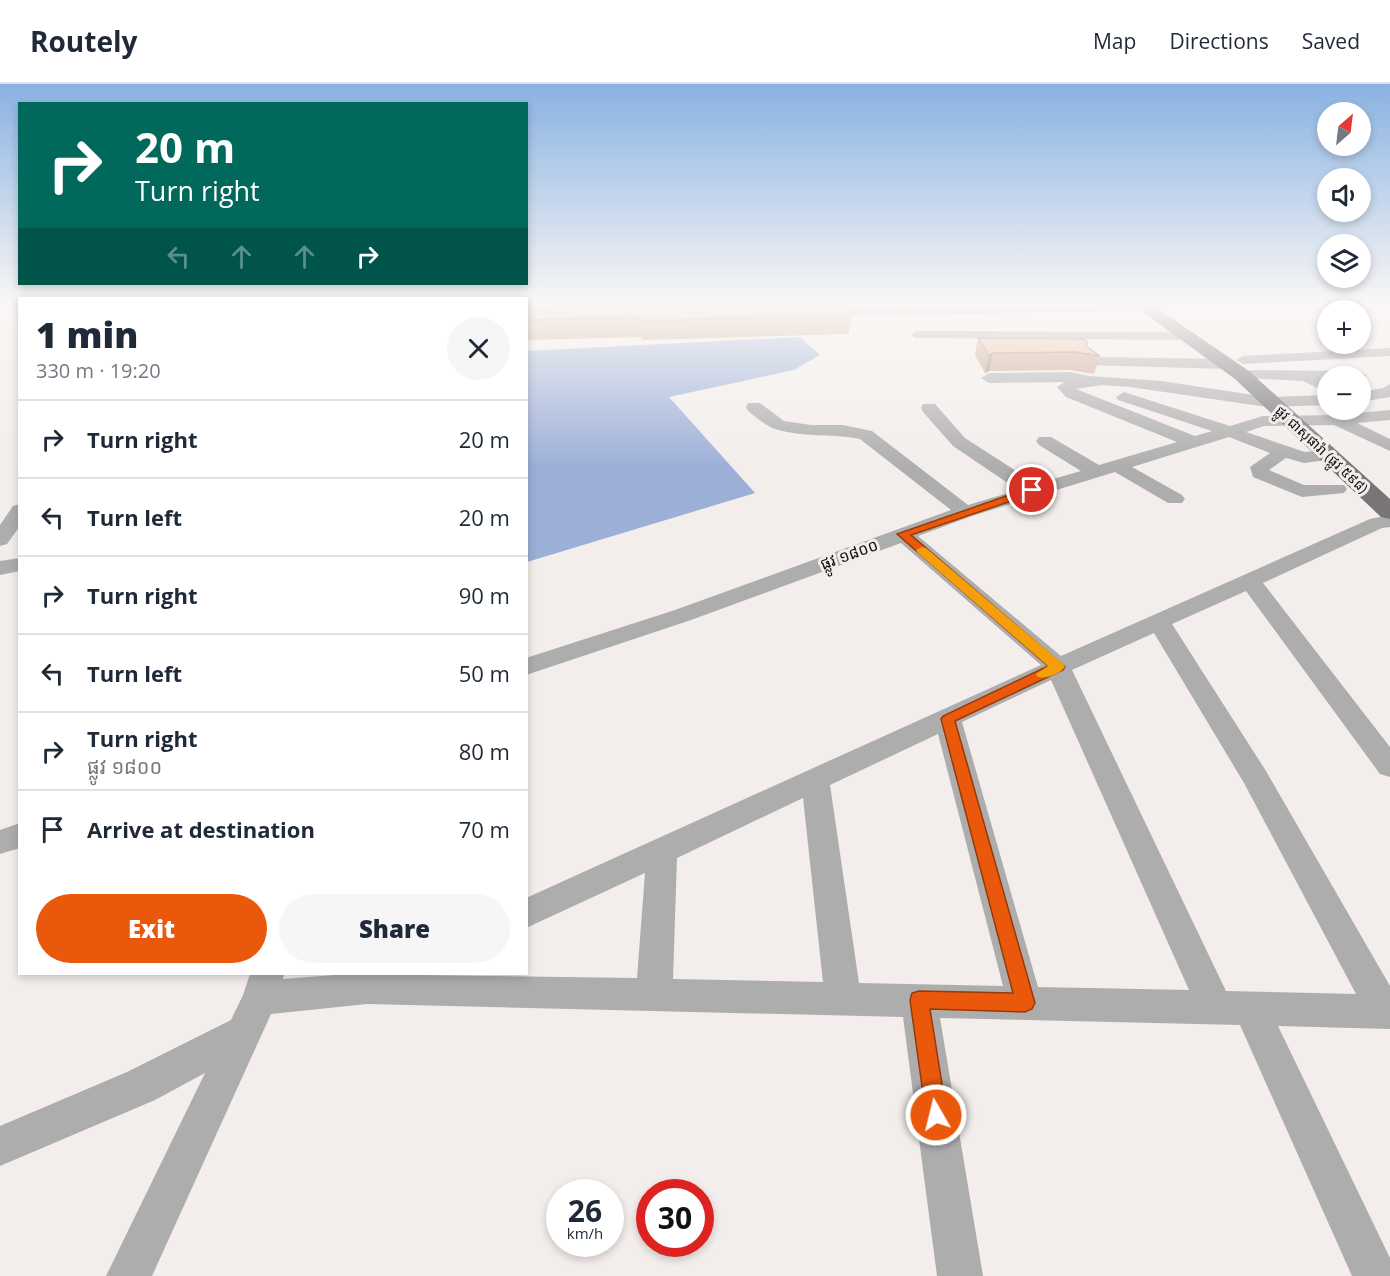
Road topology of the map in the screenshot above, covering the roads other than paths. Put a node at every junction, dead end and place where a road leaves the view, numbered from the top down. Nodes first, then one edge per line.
1 (1224, 358) edge
2 (1227, 358) edge
3 (1341, 358) edge
4 (1091, 362) edge
5 (1154, 362) junction
6 (1243, 369) junction
7 (1306, 376) junction
8 (1317, 376) edge
9 (989, 378) dead end
10 (1371, 381) edge
11 (1317, 382) edge
12 (1091, 385) junction
13 (1172, 388) junction
14 (1390, 389) edge
15 (1371, 395) edge
16 (1271, 402) junction
17 (1317, 404) edge
18 (754, 407) dead end
19 (929, 408) dead end
20 (1292, 412) junction
21 (1390, 415) edge
22 (1371, 417) edge
23 (1313, 420) junction
24 (1317, 420) edge
25 (1337, 420) edge
26 (1229, 431) junction
27 (1045, 441) dead end
28 (1194, 442) junction
29 (1390, 446) edge
30 (1284, 452) junction
31 (1328, 455) junction
32 (1304, 458) junction
33 (1116, 465) junction
34 (1095, 471) junction
35 (1338, 489) junction
36 (1390, 489) edge
37 (1032, 490) junction
38 (1369, 494) junction
39 (1175, 499) dead end
40 (965, 512) junction
41 (1390, 512) edge
42 (18, 513) edge
43 (1390, 521) edge
44 (903, 534) junction
45 (0, 540) edge
46 (18, 564) edge
47 (0, 568) edge
48 (1250, 581) junction
49 (1159, 622) junction
50 (528, 666) edge
51 (1058, 667) junction
52 (948, 719) junction
53 (1390, 767) edge
54 (814, 781) junction
55 (18, 836) edge
56 (0, 842) edge
57 (662, 851) junction
58 (528, 913) edge
59 (383, 981) edge
60 (654, 995) junction
61 (843, 999) junction
62 (919, 1000) junction
63 (257, 1001) edge
64 (1025, 1003) junction
65 (1233, 1008) junction
66 (1387, 1012) edge
67 (0, 1146) edge
68 (129, 1276) edge
69 (960, 1276) edge
70 (1375, 1276) edge

1 - 6 main road, ផ្លូវ ជាសុផារ៉ា (ផ្លូវ ៥៩៨)
2 - 6 main road, ផ្លូវ ជាសុផារ៉ា (ផ្លូវ ៥៩៨)
3 - 6 street
4 - 5 street
5 - 6 street
5 - 13 street
6 - 7 street
6 - 16 main road, ផ្លូវ ជាសុផារ៉ា (ផ្លូវ ៥៩៨)
6 - 20 main road, ផ្លូវ ជាសុផារ៉ា (ផ្លូវ ៥៩៨)
7 - 8 street
7 - 11 street
9 - 12 street
10 - 14 street
12 - 13 street
12 - 26 street
12 - 28 street
13 - 16 street
14 - 15 street
16 - 20 main road, ផ្លូវ ជាសុផារ៉ា (ផ្លូវ ៥៩៨)
17 - 20 street
18 - 40 street
19 - 37 street
20 - 23 street, ផ្លូវ ១៨០០
20 - 26 street, ផ្លូវ ១៨០០
20 - 31 main road, ផ្លូវ ជាសុផារ៉ា (ផ្លូវ ៥៩៨)
21 - 22 street, ផ្លូវ ១៨០០
23 - 24 street, ផ្លូវ ១៨០០
23 - 36 main road, ផ្លូវ ជាសុផារ៉ា (ផ្លូវ ៥៩៨)
25 - 29 street
26 - 28 street, ផ្លូវ ១៨០០
26 - 30 street
27 - 34 street
28 - 33 street, ផ្លូវ ១៨០០
30 - 32 street
30 - 35 street
31 - 32 street
31 - 38 main road, ផ្លូវ ជាសុផារ៉ា (ផ្លូវ ៥៩៨)
32 - 35 street
33 - 34 street, ផ្លូវ ១៨០០
33 - 39 street
34 - 37 street, ផ្លូវ ១៨០០
35 - 38 street
37 - 40 street, ផ្លូវ ១៨០០
38 - 41 main road, ផ្លូវ ជាសុផារ៉ា (ផ្លូវ ៥៩៨)
40 - 44 street, ផ្លូវ ១៨០០
42 - 45 street
43 - 48 street
44 - 50 street, ផ្លូវ ១៨០០
44 - 51 street
46 - 47 street
48 - 49 street
48 - 53 street
49 - 51 street
49 - 66 street
51 - 52 street
51 - 65 street
52 - 54 street
52 - 64 street
54 - 57 street
54 - 61 street
55 - 56 street
57 - 58 street
57 - 60 street
59 - 60 street
59 - 63 street
60 - 61 street
61 - 62 street
62 - 64 street
62 - 69 street
63 - 67 street
63 - 68 street
64 - 65 street
65 - 66 street
65 - 70 street

